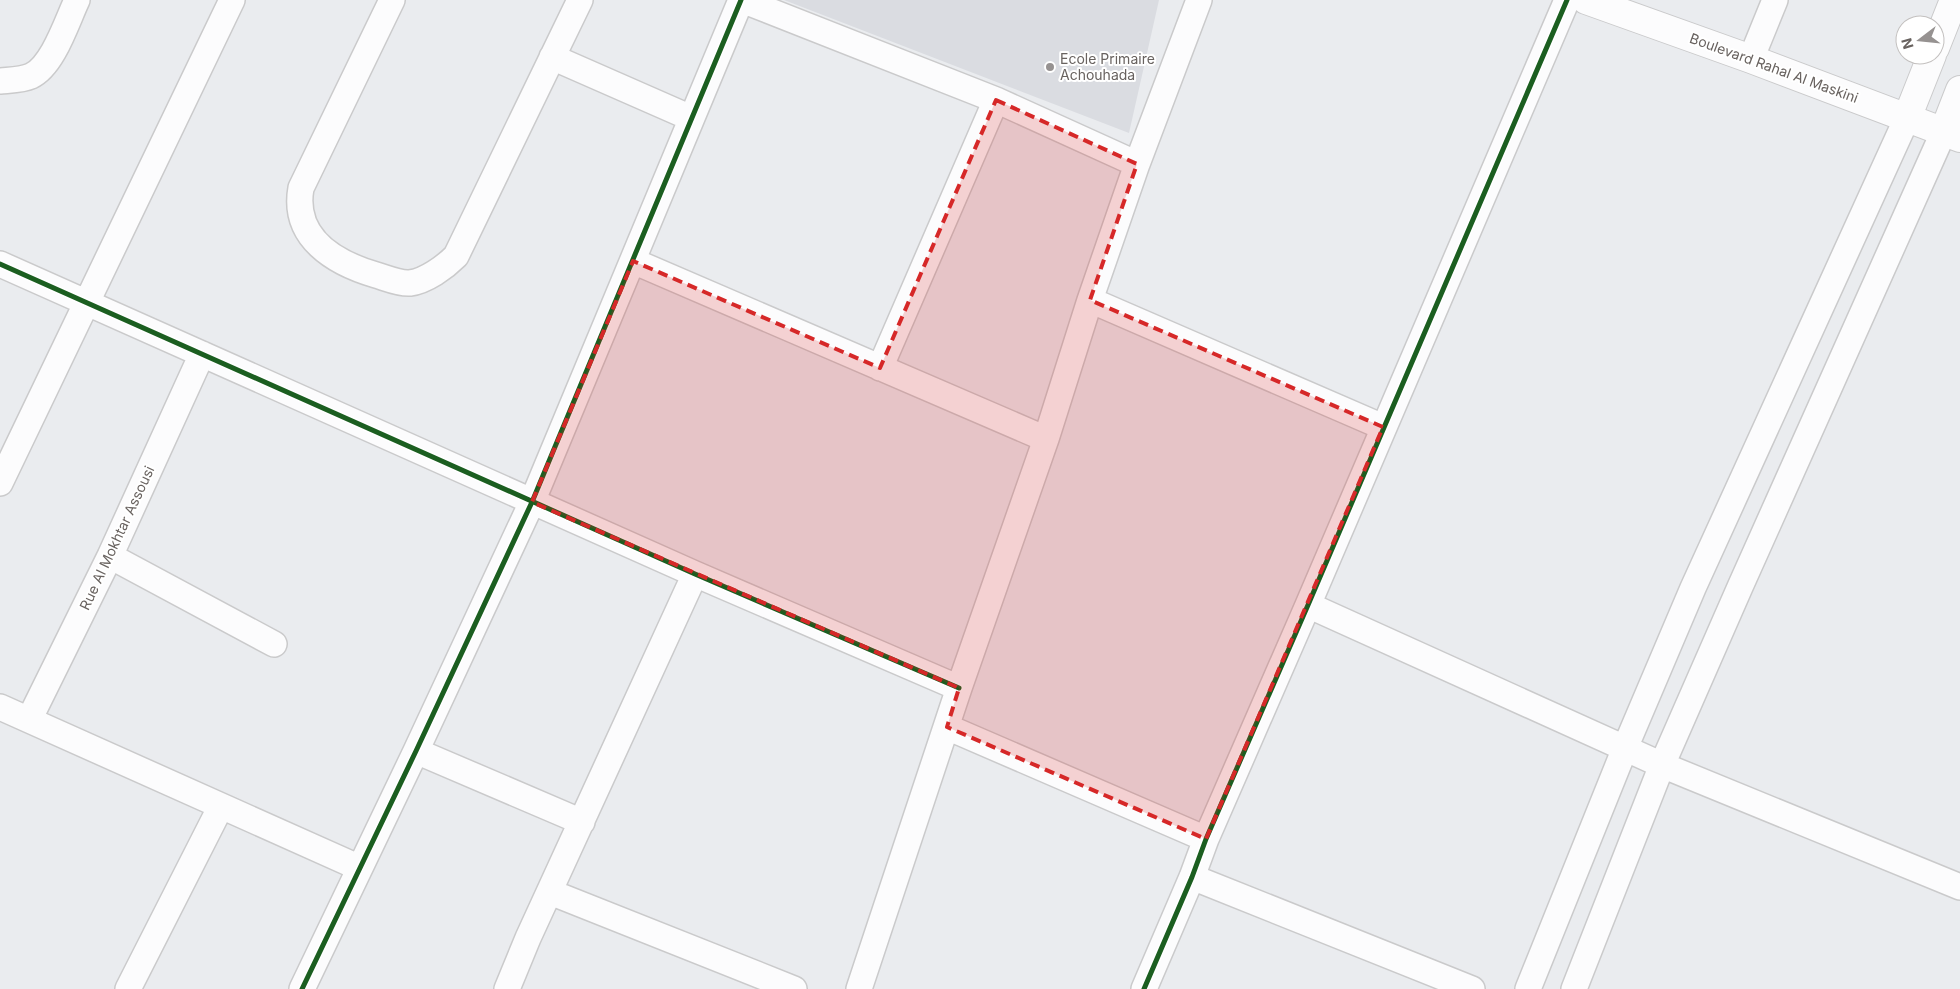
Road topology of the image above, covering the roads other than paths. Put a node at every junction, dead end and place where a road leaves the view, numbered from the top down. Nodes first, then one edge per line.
1 (77, 0) edge
2 (232, 0) edge
3 (392, 0) edge
4 (580, 0) edge
5 (741, 0) edge
6 (1199, 0) edge
7 (1567, 0) edge
8 (1586, 0) edge
9 (1775, 0) edge
10 (1954, 0) edge
11 (1945, 23) edge
12 (552, 57) junction
13 (1751, 59) junction
14 (1928, 65) edge
15 (0, 81) edge
16 (1960, 90) edge
17 (996, 100) junction
18 (692, 118) junction
19 (1907, 118) junction
20 (1952, 134) edge
21 (1138, 164) junction
22 (633, 261) junction
23 (0, 264) edge
24 (1090, 300) junction
25 (87, 303) junction
26 (202, 354) junction
27 (880, 368) junction
28 (1383, 428) junction
29 (1046, 439) junction
30 (0, 483) edge
31 (532, 502) junction
32 (110, 556) junction
33 (695, 574) junction
34 (1308, 605) junction
35 (274, 644) dead end
36 (959, 688) junction
37 (0, 707) edge
38 (29, 720) junction
39 (947, 727) junction
40 (1625, 748) junction
41 (416, 751) junction
42 (1662, 765) junction
43 (221, 806) junction
44 (582, 822) junction
45 (1206, 838) junction
46 (360, 868) junction
47 (1192, 877) junction
48 (1960, 887) edge
49 (550, 892) junction
50 (862, 988) edge
51 (128, 989) edge
52 (302, 989) edge
53 (507, 989) edge
54 (794, 989) edge
55 (1144, 989) edge
56 (1472, 989) edge
57 (1528, 989) edge
58 (1574, 989) edge

1 - 15 street
2 - 25 street
3 - 12 street
4 - 12 street
5 - 17 street
5 - 18 street
6 - 21 street
7 - 28 street
8 - 13 street, Boulevard Rahal Al Maskini
9 - 13 street
10 - 11 street
12 - 18 street
13 - 19 street, Boulevard Rahal Al Maskini
14 - 19 street
16 - 20 street
17 - 21 street
17 - 27 street
18 - 22 street
19 - 20 street, Boulevard Rahal Al Maskini
19 - 40 street
20 - 42 street
21 - 24 street
22 - 27 street
22 - 31 street
23 - 25 street
24 - 28 street
24 - 29 street
25 - 26 street
25 - 30 street
26 - 31 street
26 - 32 street, Rue Al Mokhtar Assousi
27 - 29 street
28 - 34 street
29 - 36 street
31 - 33 street
31 - 41 street
32 - 35 street
32 - 38 street, Rue Al Mokhtar Assousi
33 - 36 street
33 - 44 street
34 - 40 street
34 - 45 street
36 - 39 street
37 - 38 street
38 - 43 street
39 - 45 street
39 - 50 street
40 - 42 street
40 - 57 street
41 - 44 street
41 - 46 street
42 - 48 street
42 - 58 street
43 - 46 street
43 - 51 street
44 - 49 street
45 - 47 street
46 - 52 street
47 - 55 street
47 - 56 street
49 - 53 street
49 - 54 street

